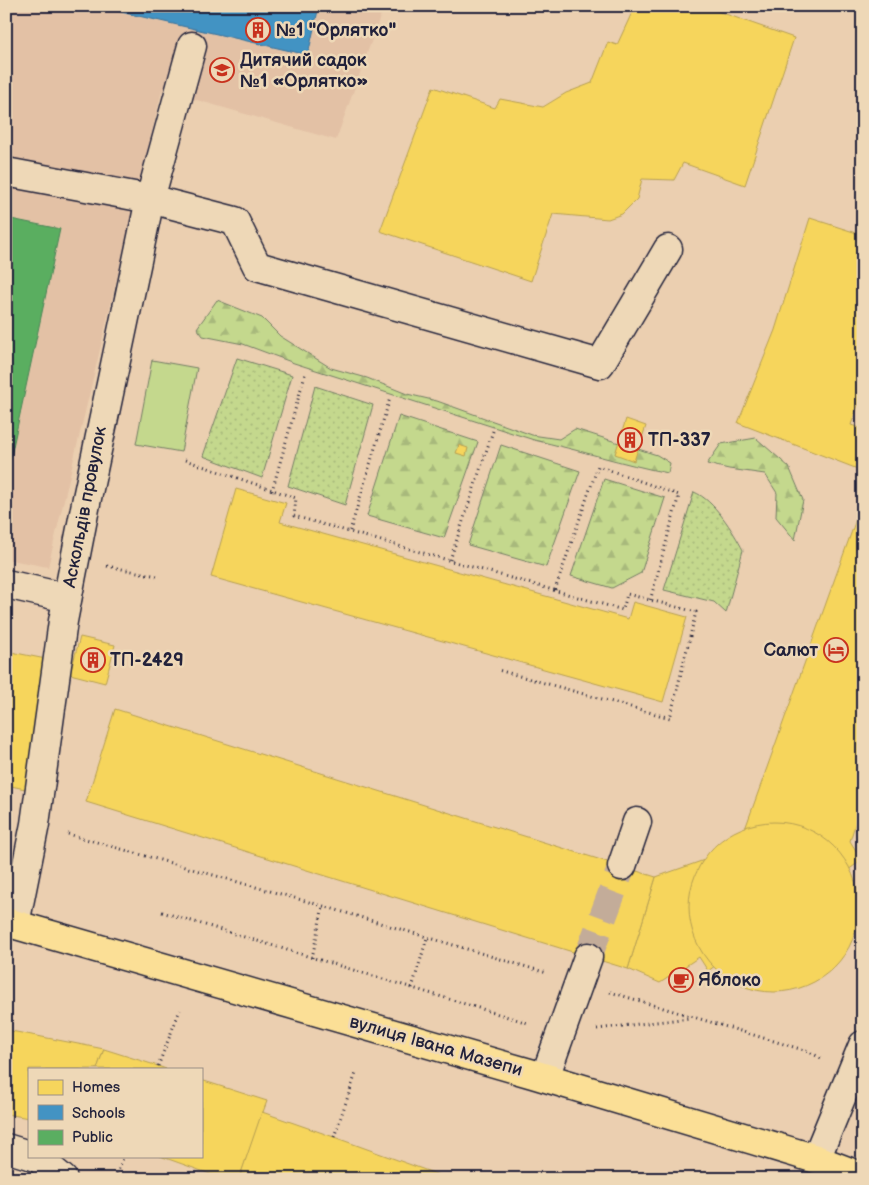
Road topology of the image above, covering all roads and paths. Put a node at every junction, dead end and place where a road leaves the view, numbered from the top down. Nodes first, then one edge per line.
1 (192, 46) dead end
2 (6, 172) edge
3 (150, 199) junction
4 (668, 248) dead end
5 (306, 371) dead end
6 (390, 398) dead end
7 (494, 431) dead end
8 (185, 460) dead end
9 (272, 491) junction
10 (350, 532) junction
11 (75, 559) junction
12 (450, 560) junction
13 (157, 576) dead end
14 (6, 584) edge
15 (555, 590) junction
16 (67, 598) junction
17 (650, 601) junction
18 (498, 670) dead end
19 (637, 822) dead end
20 (35, 824) junction
21 (622, 866) tunnel mouth
22 (323, 906) junction
23 (162, 912) dead end
24 (11, 923) edge
25 (427, 938) junction
26 (588, 957) tunnel mouth
27 (312, 958) junction
28 (579, 983) junction
29 (412, 988) junction
30 (180, 1010) dead end
31 (693, 1017) junction
32 (561, 1034) junction
33 (863, 1045) edge
34 (158, 1066) dead end
35 (851, 1072) junction
36 (356, 1073) dead end
37 (545, 1077) junction
38 (334, 1137) dead end
39 (6, 1148) edge
40 (28, 1155) edge
41 (38, 1158) edge
42 (123, 1158) edge
43 (816, 1159) junction
44 (863, 1177) edge
45 (63, 1179) edge
46 (115, 1179) edge

1 - 3 street, Аскольдів провулок
2 - 3 street
3 - 4 street
3 - 11 street, Аскольдів провулок
5 - 9 path
6 - 10 path
7 - 12 path
8 - 9 path
9 - 10 path
10 - 12 path
11 - 13 path
11 - 16 street, Аскольдів провулок
12 - 15 path
14 - 16 street
15 - 17 path
15 - 17 path
16 - 20 street, Аскольдів провулок
17 - 18 path
19 - 21 street
20 - 22 path
20 - 24 street, Аскольдів провулок
22 - 25 path
22 - 27 path
23 - 27 path
24 - 37 main road, вулиця Івана Мазепи
25 - 28 path
25 - 29 path
26 - 28 street
27 - 29 path
28 - 31 path
28 - 32 street
29 - 32 path
30 - 34 path
31 - 32 path
31 - 35 path
32 - 37 street
33 - 35 street
35 - 43 street
36 - 38 path
37 - 43 main road, вулиця Івана Мазепи
39 - 40 street
41 - 45 street
42 - 46 path
43 - 44 main road, вулиця Івана Мазепи

